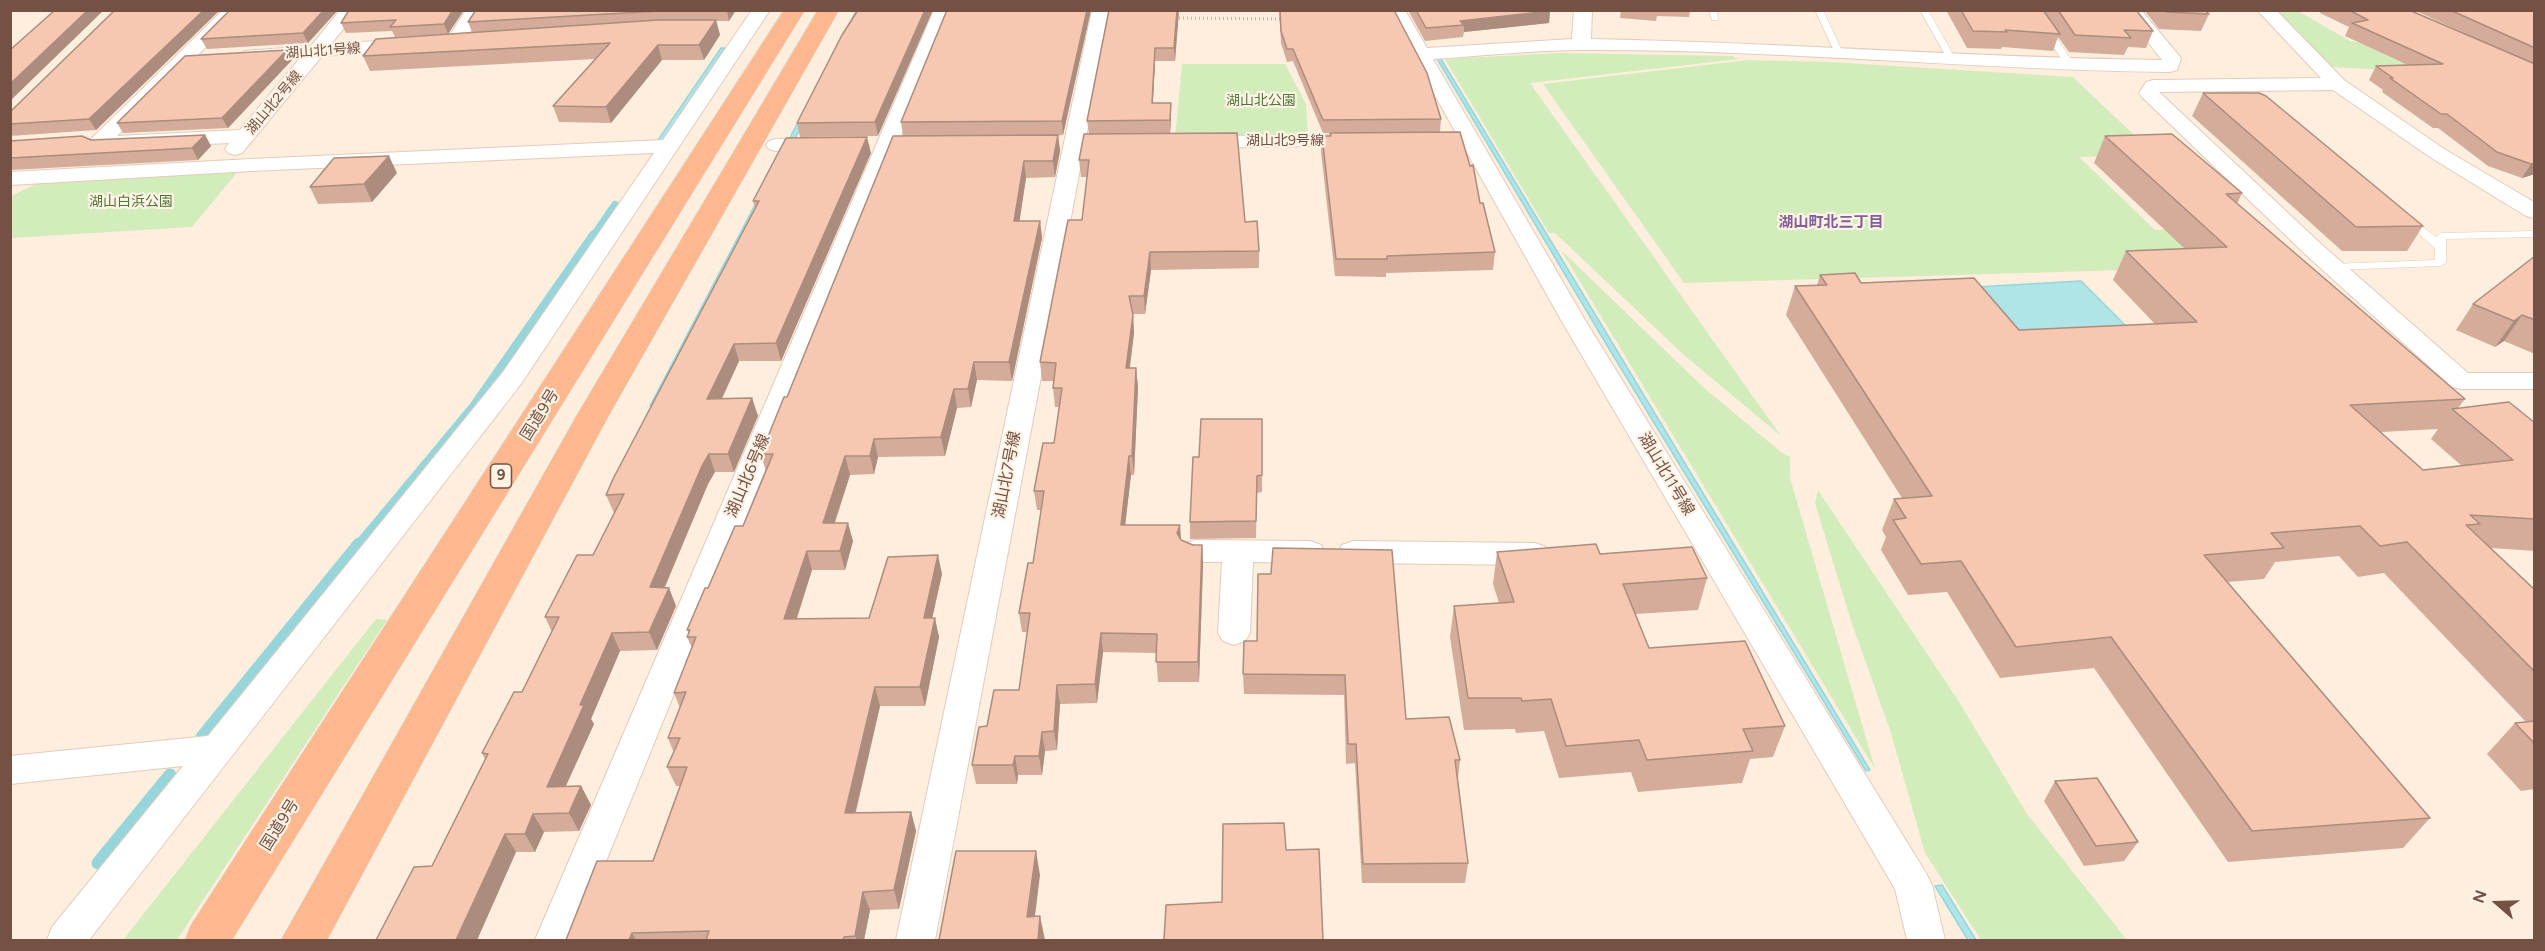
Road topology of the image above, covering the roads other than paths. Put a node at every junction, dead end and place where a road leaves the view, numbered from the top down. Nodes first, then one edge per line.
1 (234, 10) edge
2 (350, 10) edge
3 (475, 10) edge
4 (795, 10) edge
5 (829, 10) edge
6 (943, 10) edge
7 (1101, 10) edge
8 (1396, 10) edge
9 (1583, 10) edge
10 (1819, 10) edge
11 (1924, 10) edge
12 (2032, 10) edge
13 (2131, 10) edge
14 (2266, 10) edge
15 (746, 22) edge
16 (478, 40) edge
17 (455, 41) junction
18 (1581, 44) junction
19 (318, 51) junction
20 (1839, 53) junction
21 (1421, 54) junction
22 (229, 56) edge
23 (207, 57) edge
24 (185, 59) junction
25 (1952, 60) junction
26 (2070, 65) junction
27 (2337, 84) junction
28 (246, 136) junction
29 (105, 138) junction
30 (82, 139) edge
31 (1377, 141) edge
32 (1179, 142) edge
33 (843, 144) edge
34 (776, 145) dead end
35 (671, 147) junction
36 (220, 167) junction
37 (14, 183) edge
38 (2395, 208) edge
39 (2535, 211) edge
40 (2535, 234) edge
41 (2441, 247) junction
42 (2333, 267) junction
43 (2535, 381) edge
44 (1195, 551) edge
45 (1238, 551) junction
46 (1560, 554) edge
47 (1679, 555) edge
48 (1714, 555) junction
49 (1234, 633) dead end
50 (217, 749) junction
51 (10, 770) edge
52 (66, 940) edge
53 (207, 940) edge
54 (303, 940) edge
55 (554, 940) edge
56 (915, 940) edge
57 (1926, 940) edge

1 - 24 street
2 - 19 street, 湖山北2号線
3 - 17 street
4 - 53 highway, 国道9号 / 9
5 - 54 highway
6 - 55 street, 湖山北6号線
7 - 56 street, 湖山北7号線
8 - 21 street, 湖山北11号線
9 - 18 street
10 - 20 lane
11 - 25 lane
12 - 26 lane
13 - 26 street
14 - 27 street
15 - 35 street
16 - 17 street, 湖山北1号線
17 - 19 street, 湖山北1号線
18 - 20 street
18 - 21 street
19 - 22 street, 湖山北1号線
19 - 28 street, 湖山北2号線
20 - 25 street
21 - 48 street, 湖山北11号線
23 - 24 street
24 - 29 street
25 - 26 street
27 - 39 street
27 - 42 street
28 - 29 street
28 - 36 street, 湖山北2号線
29 - 30 street
31 - 32 street, 湖山北9号線
33 - 34 street
35 - 36 street
35 - 50 street
36 - 37 street
38 - 41 lane
40 - 41 lane
41 - 42 lane
42 - 43 street
44 - 45 street
45 - 46 street
45 - 49 street
47 - 48 street
48 - 57 street, 湖山北11号線
50 - 51 street
50 - 52 street

